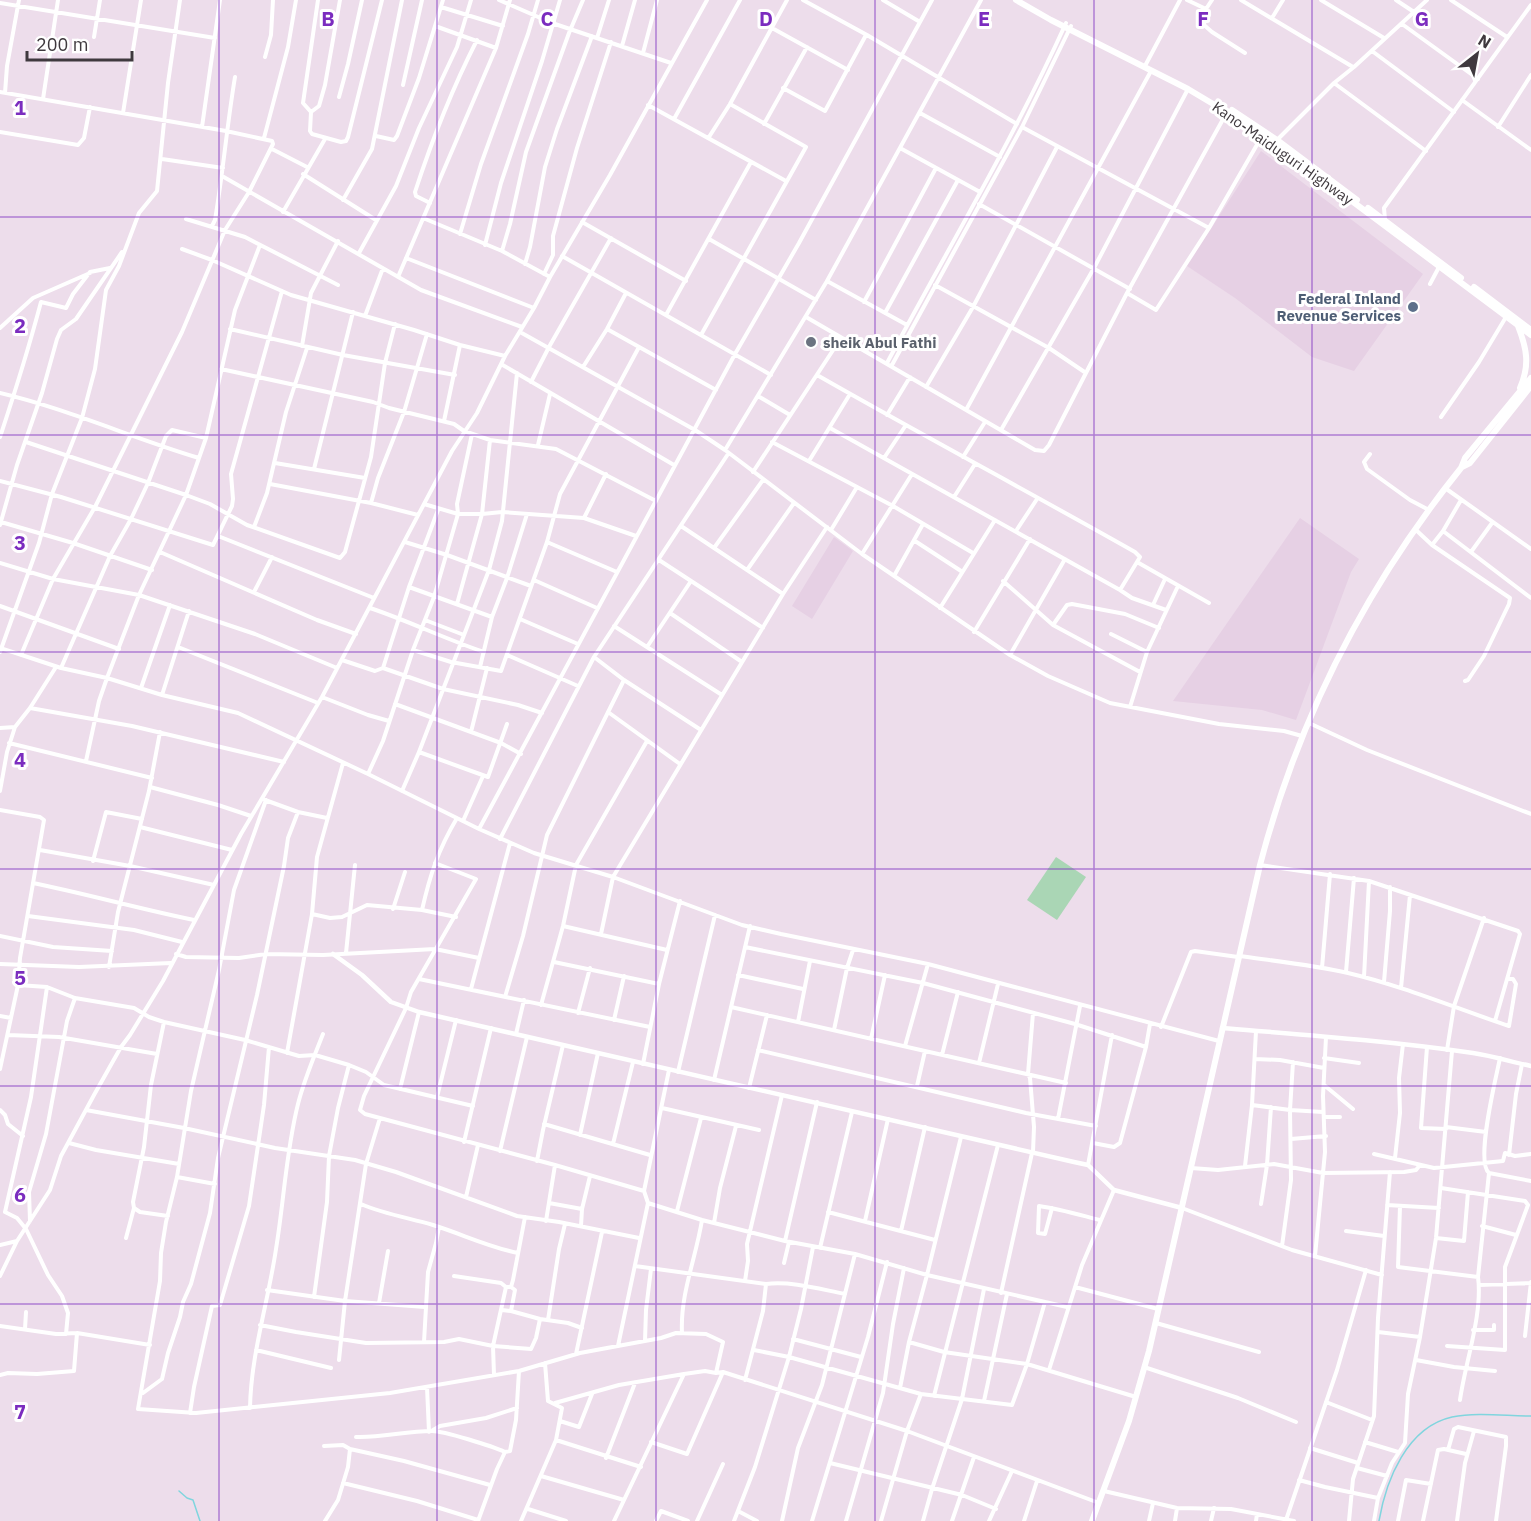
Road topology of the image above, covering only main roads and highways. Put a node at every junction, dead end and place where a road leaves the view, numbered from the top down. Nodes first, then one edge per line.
1 (1016, 0) edge
2 (1023, 0) edge
3 (1068, 26) junction
4 (1518, 326) junction
5 (1531, 330) edge
6 (1531, 335) edge
7 (1531, 378) edge
8 (1531, 386) edge
9 (1531, 394) edge
10 (1517, 400) junction
11 (1092, 1521) edge

1 - 3 highway, Kano-Maiduguri Highway
2 - 3 highway, Kano-Maiduguri Highway
3 - 4 highway, Kano-Maiduguri Highway
3 - 5 highway, Kano-Maiduguri Highway
4 - 6 highway, Kano-Maiduguri Highway
4 - 10 highway
7 - 10 highway
8 - 10 highway
9 - 10 highway
10 - 11 highway

